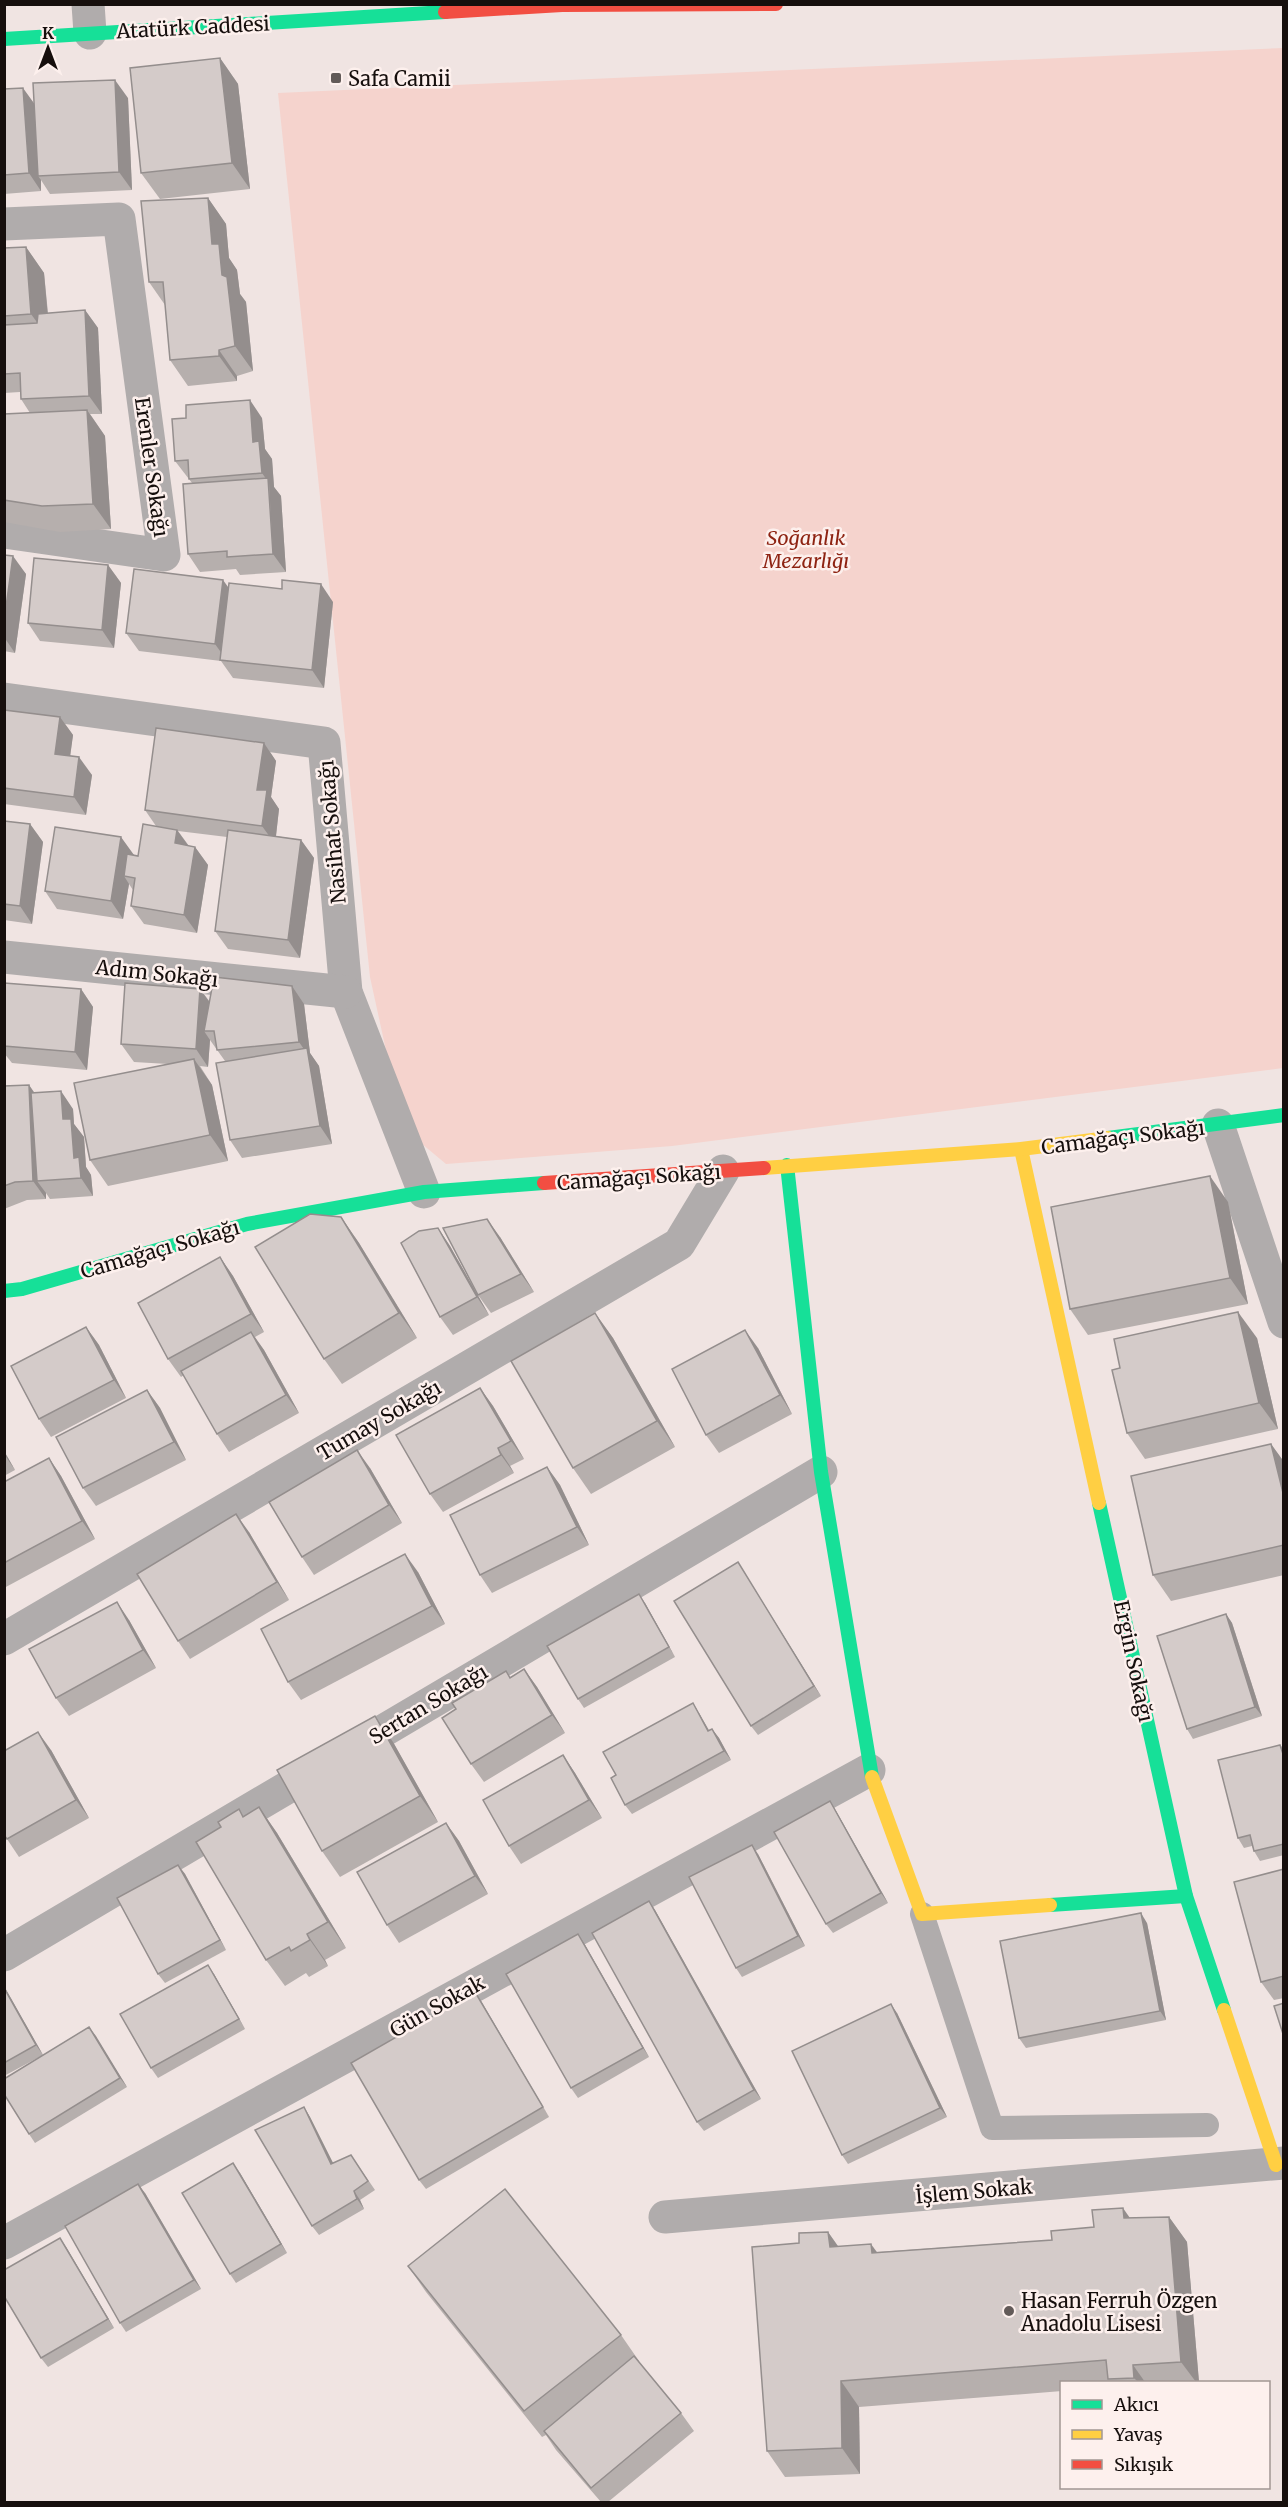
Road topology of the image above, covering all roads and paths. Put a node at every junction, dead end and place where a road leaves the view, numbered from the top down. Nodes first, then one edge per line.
1 (562, 5) edge
2 (758, 5) edge
3 (89, 19) edge
4 (4, 39) edge
5 (4, 224) edge
6 (4, 532) edge
7 (4, 699) edge
8 (4, 957) edge
9 (346, 992) junction
10 (1284, 1115) edge
11 (1218, 1125) junction
12 (1021, 1149) junction
13 (787, 1165) junction
14 (723, 1171) junction
15 (424, 1192) junction
16 (10, 1294) edge
17 (1284, 1322) edge
18 (822, 1472) junction
19 (4, 1639) edge
20 (869, 1770) junction
21 (1186, 1896) junction
22 (922, 1914) junction
23 (4, 1954) edge
24 (1207, 2125) dead end
25 (1280, 2164) edge
26 (665, 2217) dead end
27 (4, 2243) edge

1 - 2 street, Atatürk Caddesi
1 - 3 street, Atatürk Caddesi
3 - 4 street, Atatürk Caddesi
5 - 6 street, Erenler Sokağı
7 - 9 street, Nasihat Sokağı
8 - 9 street, Adım Sokağı
9 - 15 street, Nasihat Sokağı
10 - 11 street, Camağaçı Sokağı
11 - 12 street, Camağaçı Sokağı
11 - 17 street
12 - 13 street, Camağaçı Sokağı
12 - 21 street, Ergin Sokağı
13 - 14 street, Camağaçı Sokağı
13 - 18 street
14 - 15 street, Camağaçı Sokağı
14 - 19 street, Tumay Sokağı
15 - 16 street, Camağaçı Sokağı
18 - 20 street
18 - 23 street, Sertan Sokağı
20 - 22 street
20 - 27 street, Gün Sokak
21 - 22 street
21 - 25 street, Ergin Sokağı
22 - 24 lane
25 - 26 street, İşlem Sokak

